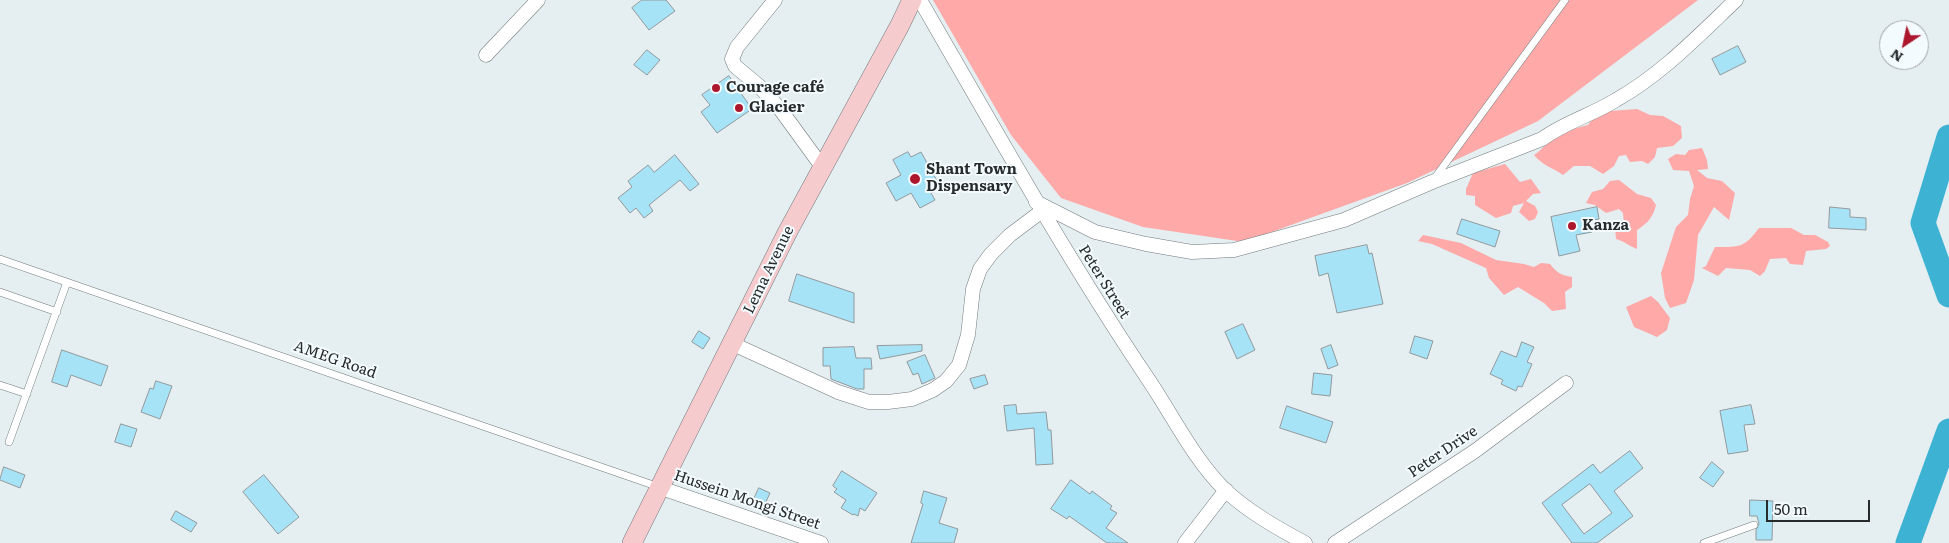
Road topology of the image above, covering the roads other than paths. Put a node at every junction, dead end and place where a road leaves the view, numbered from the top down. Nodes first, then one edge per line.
1 (538, 0) edge
2 (775, 0) edge
3 (912, 0) edge
4 (920, 0) edge
5 (1565, 0) edge
6 (1736, 0) edge
7 (486, 55) dead end
8 (823, 168) junction
9 (1432, 182) junction
10 (1039, 207) junction
11 (0, 259) edge
12 (68, 282) junction
13 (0, 292) edge
14 (56, 312) junction
15 (733, 344) junction
16 (1566, 383) dead end
17 (0, 385) edge
18 (27, 394) junction
19 (9, 442) dead end
20 (661, 488) junction
21 (1226, 490) junction
22 (1754, 525) dead end
23 (632, 543) edge
24 (821, 543) edge
25 (1185, 543) edge
26 (1305, 543) edge
27 (1335, 543) edge
28 (1704, 543) edge

1 - 7 street
2 - 8 street
3 - 8 main road, Lema Avenue
4 - 10 street, Peter Street
5 - 9 lane
6 - 9 street
8 - 15 main road, Lema Avenue
9 - 10 street
10 - 15 street
10 - 21 street, Peter Street
11 - 12 lane, AMEG Road
12 - 14 lane
12 - 20 lane, AMEG Road
13 - 14 lane
14 - 18 lane
15 - 20 main road, Lema Avenue
16 - 27 street, Peter Drive
17 - 18 lane
18 - 19 lane
20 - 23 main road, Lema Avenue
20 - 24 street, Hussein Mongi Street
21 - 25 street
21 - 26 street, Peter Street
22 - 28 lane

